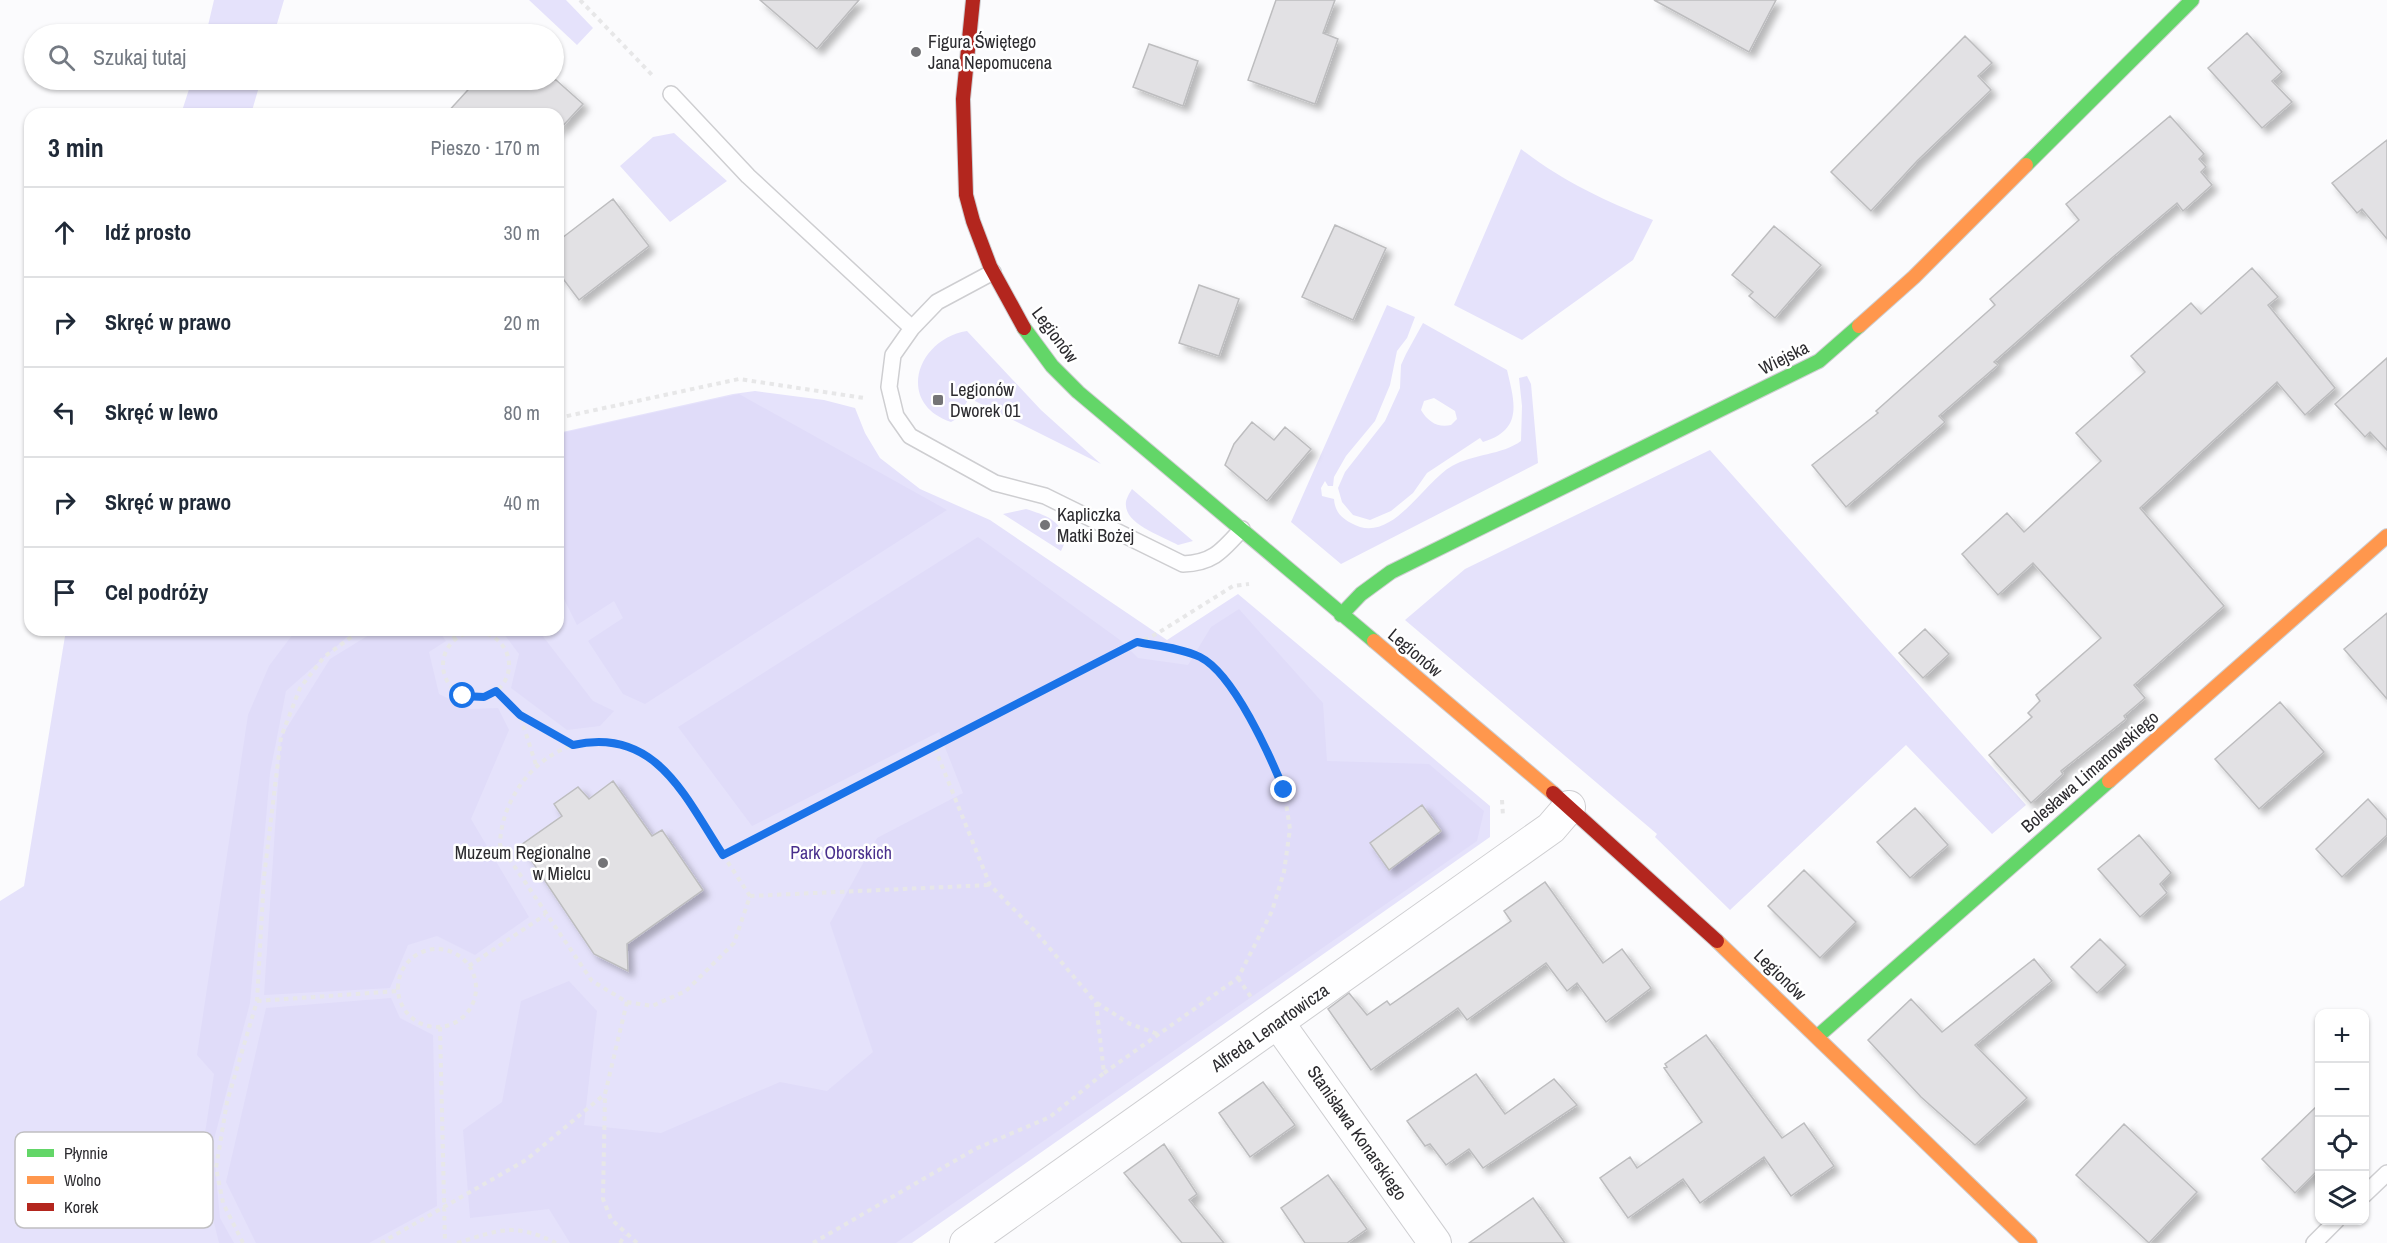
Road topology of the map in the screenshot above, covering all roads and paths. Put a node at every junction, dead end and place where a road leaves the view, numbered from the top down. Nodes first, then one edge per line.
1 (580, 0) edge
2 (973, 0) edge
3 (2192, 0) edge
4 (671, 94) joint
5 (993, 272) junction
6 (912, 327) junction
7 (853, 396) dead end
8 (564, 417) edge
9 (1242, 530) junction
10 (2387, 536) edge
11 (1259, 582) dead end
12 (1341, 615) junction
13 (353, 636) edge
14 (453, 636) edge
15 (462, 636) edge
16 (491, 636) edge
17 (455, 638) junction
18 (1137, 642) junction
19 (496, 691) junction
20 (520, 715) junction
21 (573, 745) junction
22 (934, 746) junction
23 (537, 765) junction
24 (1569, 807) junction
25 (723, 855) junction
26 (990, 885) junction
27 (750, 896) junction
28 (544, 915) junction
29 (469, 966) junction
30 (1238, 978) junction
31 (399, 991) junction
32 (257, 1001) junction
33 (1254, 1001) dead end
34 (627, 1002) junction
35 (1096, 1003) junction
36 (1278, 1023) junction
37 (440, 1027) junction
38 (1158, 1034) junction
39 (1818, 1036) junction
40 (1104, 1073) junction
41 (605, 1094) junction
42 (2387, 1173) edge
43 (2369, 1190) edge
44 (444, 1209) junction
45 (2333, 1225) edge
46 (625, 1235) junction
47 (243, 1243) edge
48 (381, 1243) edge
49 (445, 1243) edge
50 (457, 1243) edge
51 (556, 1243) edge
52 (620, 1243) edge
53 (637, 1243) edge
54 (813, 1243) edge
55 (966, 1243) edge
56 (1435, 1243) edge
57 (2030, 1243) edge
58 (2314, 1243) edge

1 - 4 path
2 - 5 street, Legionów
3 - 12 street, Wiejska
4 - 6 lane
5 - 6 lane
5 - 9 street, Legionów
6 - 9 lane
7 - 8 path
9 - 12 street, Legionów
10 - 39 street, Bolesława Limanowskiego
11 - 18 path
12 - 24 street, Legionów
13 - 32 path
14 - 17 path
15 - 17 path
16 - 19 path
17 - 19 path
18 - 22 path
18 - 30 path
19 - 20 path
20 - 21 path
20 - 23 path
21 - 23 path
21 - 25 path
22 - 25 path
22 - 26 path
23 - 28 path
24 - 36 street, Alfreda Lenartowicza
24 - 39 street, Legionów
25 - 27 path
26 - 27 path
26 - 35 path
27 - 34 path
28 - 29 path
28 - 34 path
29 - 31 path
29 - 37 path
30 - 33 path
30 - 38 path
31 - 32 path
31 - 37 path
32 - 47 path
34 - 41 path
35 - 38 path
35 - 40 path
36 - 55 street, Alfreda Lenartowicza
36 - 56 street, Stanisława Konarskiego
37 - 44 path
38 - 40 path
39 - 57 street, Legionów
40 - 54 path
41 - 44 path
41 - 46 path
42 - 43 lane
44 - 48 path
44 - 49 path
45 - 58 lane
46 - 52 path
46 - 53 path
50 - 51 path

